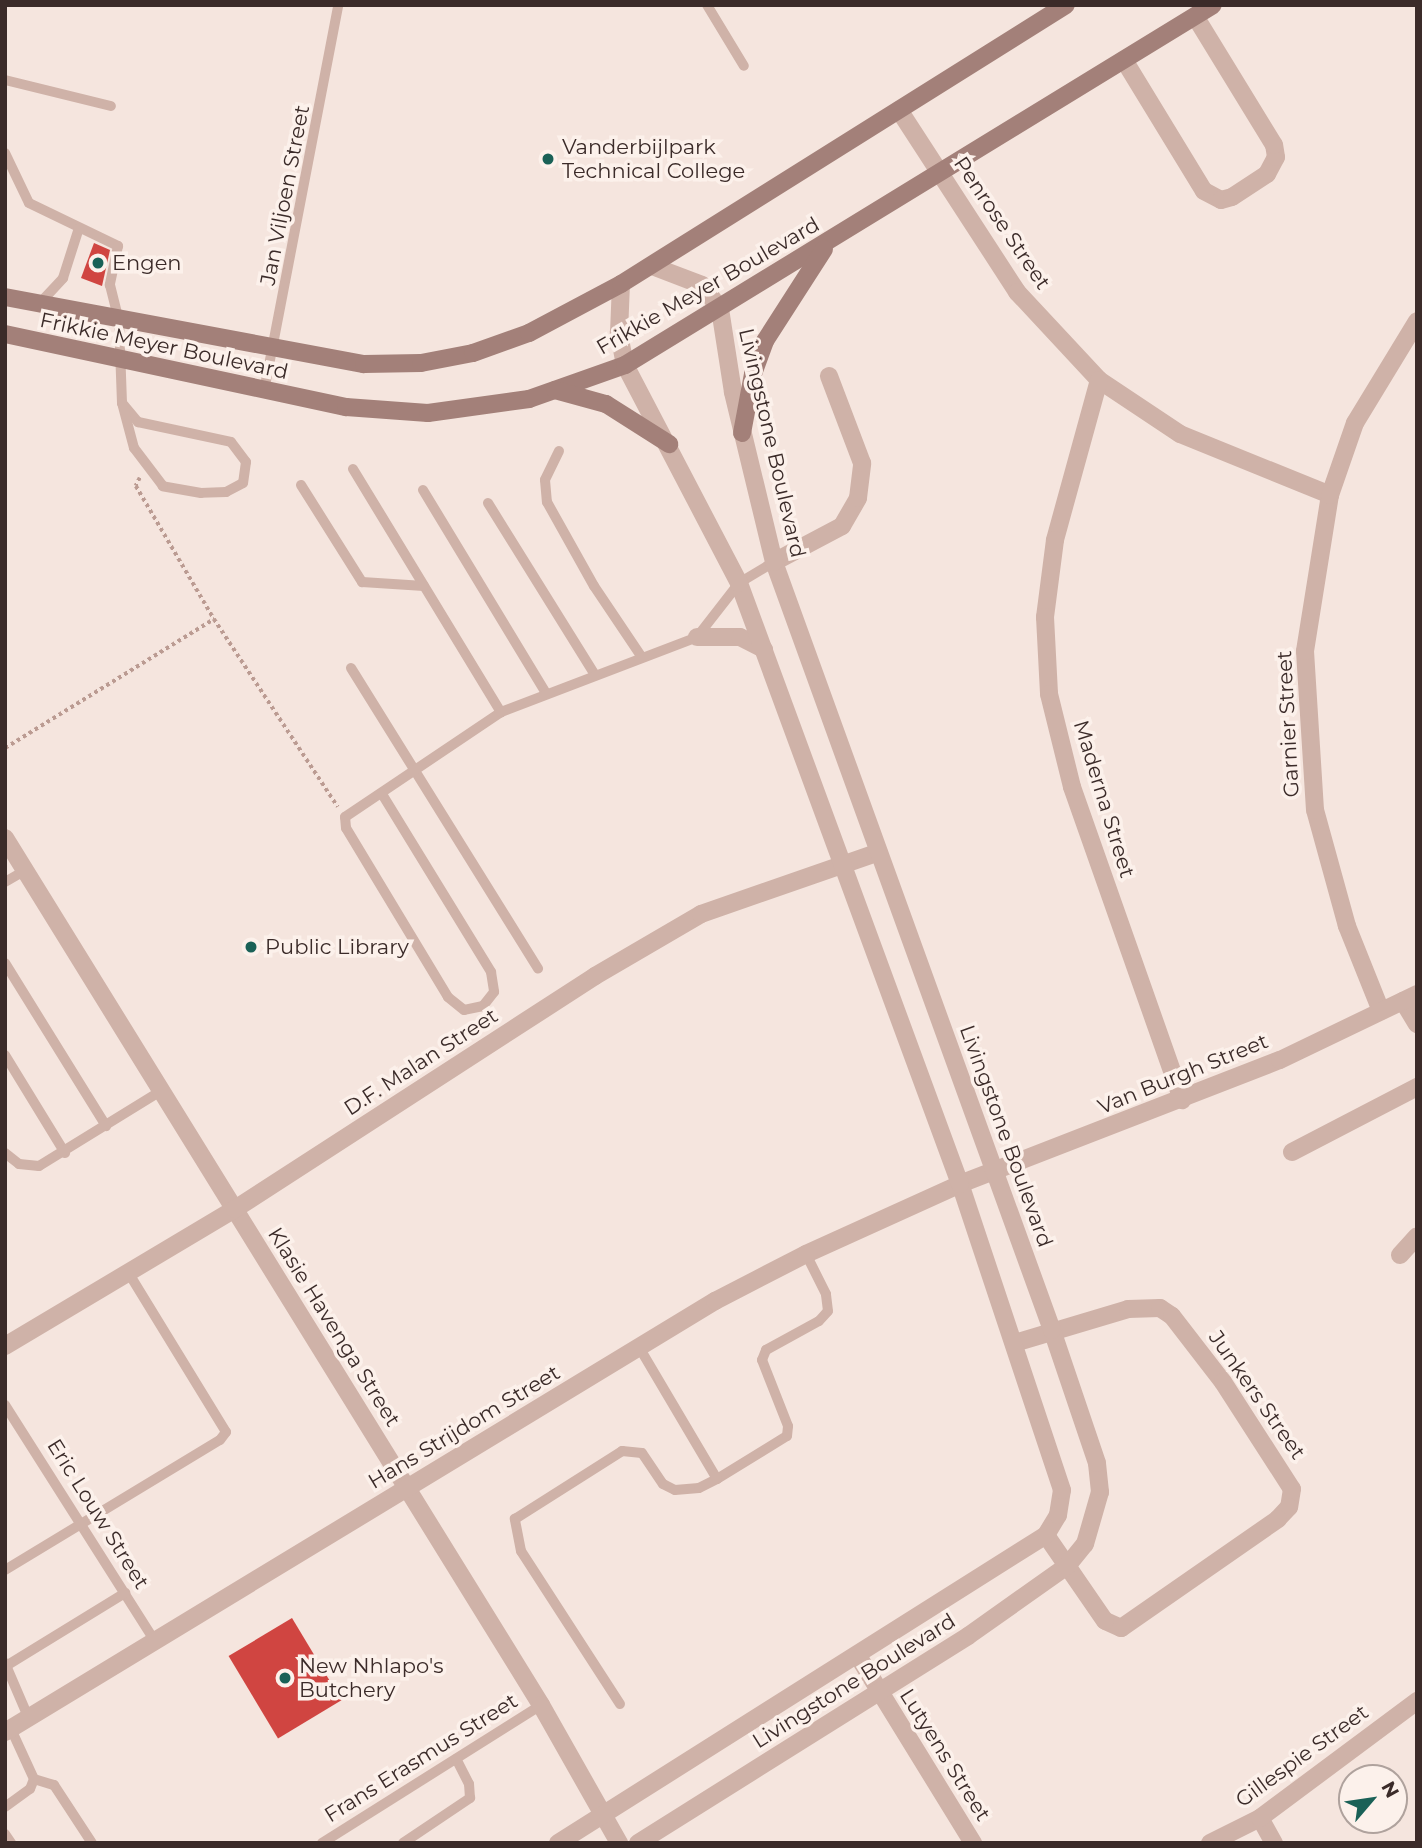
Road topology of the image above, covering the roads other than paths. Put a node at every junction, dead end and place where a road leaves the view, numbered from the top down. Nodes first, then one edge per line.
1 (338, 5) edge
2 (706, 5) edge
3 (1066, 5) edge
4 (1213, 5) edge
5 (1195, 16) junction
6 (1124, 60) junction
7 (744, 66) dead end
8 (5, 80) edge
9 (111, 106) dead end
10 (900, 110) junction
11 (5, 153) edge
12 (941, 172) junction
13 (79, 228) junction
14 (828, 243) junction
15 (652, 266) junction
16 (621, 284) junction
17 (5, 289) edge
18 (22, 301) edge
19 (720, 309) junction
20 (119, 321) junction
21 (1417, 321) edge
22 (8, 336) edge
23 (274, 350) junction
24 (118, 361) junction
25 (625, 365) junction
26 (829, 376) dead end
27 (1099, 380) junction
28 (555, 390) junction
29 (264, 391) junction
30 (121, 403) junction
31 (742, 433) junction
32 (668, 444) junction
33 (559, 451) dead end
34 (353, 469) dead end
35 (301, 485) dead end
36 (424, 490) dead end
37 (1331, 495) junction
38 (488, 503) dead end
39 (774, 562) junction
40 (739, 583) junction
41 (424, 586) junction
42 (697, 637) junction
43 (764, 649) junction
44 (641, 656) junction
45 (351, 668) dead end
46 (595, 675) junction
47 (546, 693) junction
48 (501, 712) junction
49 (416, 771) junction
50 (382, 794) junction
51 (5, 838) edge
52 (879, 852) junction
53 (843, 865) junction
54 (26, 870) junction
55 (5, 882) edge
56 (5, 962) edge
57 (538, 969) dead end
58 (1410, 997) edge
59 (1381, 1012) junction
60 (1417, 1024) edge
61 (5, 1055) edge
62 (1417, 1087) edge
63 (162, 1091) junction
64 (1182, 1101) junction
65 (106, 1126) junction
66 (1292, 1152) dead end
67 (5, 1153) edge
68 (65, 1153) junction
69 (994, 1170) junction
70 (960, 1184) junction
71 (235, 1209) junction
72 (1417, 1236) edge
73 (806, 1254) junction
74 (1400, 1255) dead end
75 (128, 1272) junction
76 (1052, 1330) junction
77 (1015, 1343) junction
78 (5, 1346) edge
79 (639, 1347) junction
80 (5, 1405) edge
81 (717, 1479) junction
82 (407, 1488) junction
83 (83, 1524) junction
84 (1046, 1535) junction
85 (1067, 1566) junction
86 (5, 1570) edge
87 (125, 1593) junction
88 (156, 1644) junction
89 (858, 1656) junction
90 (6, 1665) edge
91 (878, 1692) junction
92 (1417, 1701) edge
93 (620, 1704) dead end
94 (541, 1705) junction
95 (29, 1720) junction
96 (8, 1731) edge
97 (456, 1759) junction
98 (34, 1779) junction
99 (5, 1807) edge
100 (606, 1813) junction
101 (1260, 1818) junction
102 (5, 1834) edge
103 (11, 1843) edge
104 (92, 1843) edge
105 (322, 1843) edge
106 (403, 1843) edge
107 (558, 1843) edge
108 (620, 1843) edge
109 (638, 1843) edge
110 (973, 1843) edge
111 (1210, 1843) edge
112 (1274, 1843) edge

1 - 23 lane, Jan Viljoen Street
2 - 7 lane
3 - 10 main road, Frikkie Meyer Boulevard
4 - 5 main road, Frikkie Meyer Boulevard
5 - 6 main road, Frikkie Meyer Boulevard
5 - 6 street
6 - 12 main road, Frikkie Meyer Boulevard
8 - 9 lane
10 - 12 street, Penrose Street
10 - 15 main road, Frikkie Meyer Boulevard
11 - 13 lane
12 - 14 main road, Frikkie Meyer Boulevard
12 - 27 street, Penrose Street
13 - 18 lane
13 - 20 lane
14 - 19 main road, Frikkie Meyer Boulevard
14 - 31 main road
15 - 16 main road, Frikkie Meyer Boulevard
15 - 19 street, Livingstone Boulevard
16 - 23 main road, Frikkie Meyer Boulevard
16 - 25 street
17 - 18 main road
18 - 20 main road, Frikkie Meyer Boulevard
19 - 25 main road, Frikkie Meyer Boulevard
19 - 31 street, Livingstone Boulevard
20 - 23 main road, Frikkie Meyer Boulevard
20 - 24 lane
21 - 37 street, Garnier Street
22 - 24 main road, Frikkie Meyer Boulevard
23 - 29 lane, Jan Viljoen Street
24 - 29 main road, Frikkie Meyer Boulevard
24 - 30 lane
25 - 28 main road, Frikkie Meyer Boulevard
25 - 32 street
26 - 39 street
27 - 37 street, Penrose Street
27 - 64 street, Maderna Street
28 - 29 main road, Frikkie Meyer Boulevard
28 - 32 main road
30 - 30 lane
31 - 39 street, Livingstone Boulevard
32 - 40 street
33 - 44 lane
34 - 41 lane
35 - 41 lane
36 - 47 lane
37 - 59 street, Garnier Street
38 - 46 lane
39 - 40 lane
39 - 52 street, Livingstone Boulevard
40 - 42 lane
40 - 43 street
41 - 48 lane
42 - 43 street
42 - 44 lane
43 - 53 street
44 - 46 lane
45 - 49 lane
46 - 47 lane
47 - 48 lane
48 - 49 lane
49 - 50 lane
49 - 57 lane
50 - 50 lane
51 - 54 street, Klasie Havenga Street
52 - 53 street, D.F. Malan Street
52 - 69 street, Livingstone Boulevard
53 - 70 street
53 - 71 street, D.F. Malan Street
54 - 55 lane
54 - 63 street, Klasie Havenga Street
56 - 65 lane
58 - 59 street, Van Burgh Street
58 - 60 street
59 - 64 street, Van Burgh Street
61 - 68 lane
62 - 66 street
63 - 65 lane
63 - 71 street, Klasie Havenga Street
64 - 69 street, Van Burgh Street
65 - 68 lane
67 - 68 lane
69 - 70 street, Van Burgh Street
69 - 76 street, Livingstone Boulevard
70 - 73 street, Hans Strijdom Street
70 - 77 street
71 - 75 street, D.F. Malan Street
71 - 82 street, Klasie Havenga Street
72 - 74 street
73 - 79 street, Hans Strijdom Street
73 - 81 lane
75 - 78 street, D.F. Malan Street
75 - 83 lane
76 - 77 street, Junkers Street
76 - 85 street, Livingstone Boulevard
76 - 85 street, Junkers Street
77 - 84 street
79 - 81 lane
79 - 82 street, Hans Strijdom Street
80 - 83 lane, Eric Louw Street
81 - 93 lane
82 - 88 street, Hans Strijdom Street
82 - 94 street, Klasie Havenga Street
83 - 86 lane
83 - 87 lane, Eric Louw Street
84 - 85 street, Junkers Street
84 - 89 street, Livingstone Boulevard
85 - 91 street, Livingstone Boulevard
87 - 88 lane, Eric Louw Street
87 - 90 lane
88 - 95 street, Hans Strijdom Street
89 - 91 street, Lutyens Street
89 - 100 street, Livingstone Boulevard
90 - 95 lane
91 - 109 street, Livingstone Boulevard
91 - 110 street, Lutyens Street
92 - 101 street, Gillespie Street
94 - 97 lane, Frans Erasmus Street
94 - 100 street, Klasie Havenga Street
95 - 96 street, Hans Strijdom Street
96 - 98 lane
97 - 105 lane, Frans Erasmus Street
97 - 106 lane
98 - 99 lane
98 - 104 lane
100 - 107 street, Livingstone Boulevard
100 - 108 street, Klasie Havenga Street
101 - 111 street, Gillespie Street
101 - 112 street
102 - 103 lane

